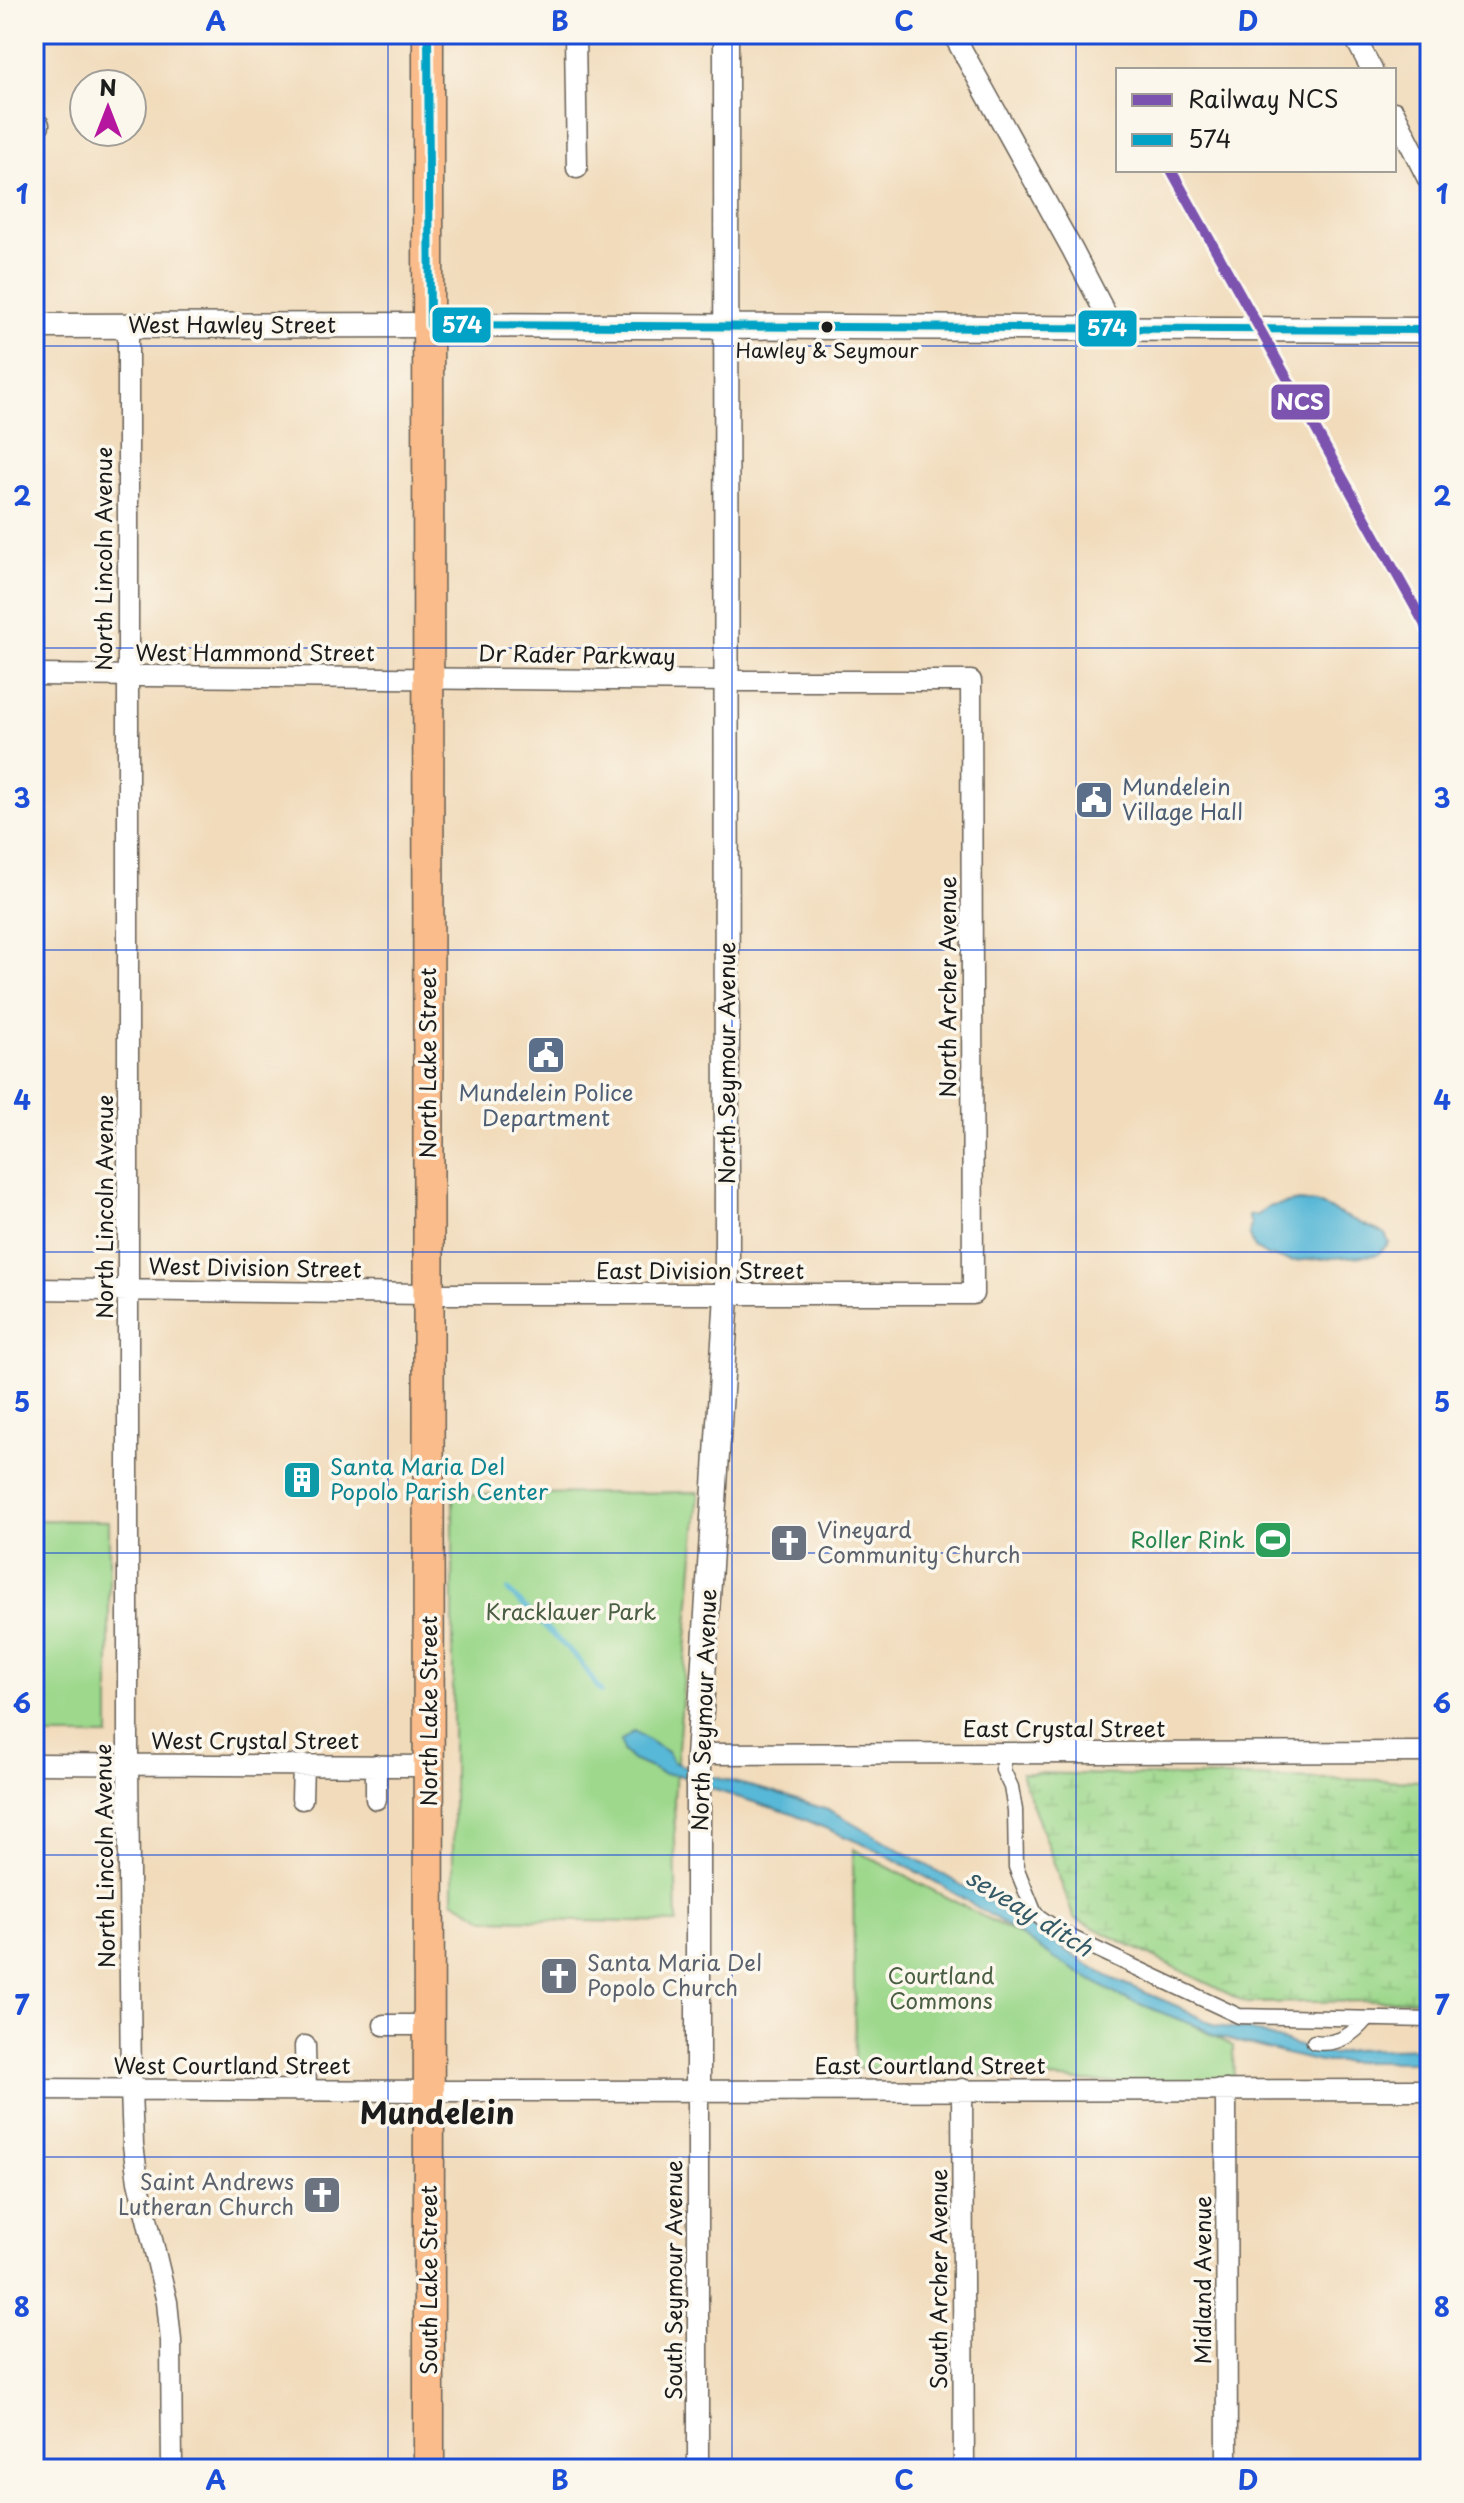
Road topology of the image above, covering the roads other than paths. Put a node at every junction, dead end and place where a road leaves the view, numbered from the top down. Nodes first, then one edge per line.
1 (428, 34) edge
2 (575, 34) edge
3 (726, 34) edge
4 (953, 34) edge
5 (1353, 34) edge
6 (1371, 68) edge
7 (1396, 116) edge
8 (577, 168) dead end
9 (1430, 183) edge
10 (128, 325) junction
11 (430, 325) junction
12 (34, 326) edge
13 (725, 326) junction
14 (1113, 328) junction
15 (1430, 330) edge
16 (34, 675) edge
17 (128, 676) junction
18 (427, 678) junction
19 (726, 681) junction
20 (971, 681) joint
21 (34, 1289) edge
22 (129, 1290) junction
23 (428, 1294) junction
24 (973, 1294) joint
25 (727, 1295) junction
26 (1430, 1752) edge
27 (1003, 1753) junction
28 (698, 1755) junction
29 (34, 1764) edge
30 (128, 1764) junction
31 (303, 1765) junction
32 (376, 1765) junction
33 (429, 1766) junction
34 (302, 1799) dead end
35 (376, 1799) dead end
36 (1366, 2019) junction
37 (1430, 2020) edge
38 (384, 2025) dead end
39 (429, 2025) junction
40 (1314, 2042) dead end
41 (305, 2046) dead end
42 (34, 2089) edge
43 (131, 2089) junction
44 (962, 2089) junction
45 (698, 2090) junction
46 (1226, 2090) junction
47 (1430, 2090) edge
48 (306, 2091) junction
49 (430, 2091) junction
50 (172, 2469) edge
51 (429, 2469) edge
52 (698, 2469) edge
53 (964, 2469) edge
54 (1227, 2469) edge

1 - 11 main road, North Lake Street
2 - 8 street
3 - 13 street, North Seymour Avenue
4 - 14 street
5 - 6 street
7 - 9 street
10 - 11 street, West Hawley Street
10 - 12 street, West Hawley Street
10 - 17 street, North Lincoln Avenue
11 - 13 street, West Hawley Street
11 - 18 main road, North Lake Street
13 - 14 street, West Hawley Street
13 - 19 street, North Seymour Avenue
14 - 15 street, West Hawley Street
16 - 17 street, West Hammond Street
17 - 18 street, West Hammond Street
17 - 22 street, North Lincoln Avenue
18 - 19 street, Dr Rader Parkway
18 - 23 main road, North Lake Street
19 - 20 street, Dr Rader Parkway
19 - 25 street, North Seymour Avenue
20 - 24 street, North Archer Avenue
21 - 22 street, West Division Street
22 - 23 street, West Division Street
22 - 30 street, North Lincoln Avenue
23 - 25 street, East Division Street
23 - 33 main road, North Lake Street
24 - 25 street, East Division Street
25 - 28 street, North Seymour Avenue
26 - 27 street, East Crystal Street
27 - 28 street, East Crystal Street
27 - 36 street
28 - 45 street, North Seymour Avenue
29 - 30 street, West Crystal Street
30 - 31 street, West Crystal Street
30 - 43 street, North Lincoln Avenue
31 - 32 street, West Crystal Street
31 - 34 street
32 - 33 street, West Crystal Street
32 - 35 street
33 - 39 main road, North Lake Street
36 - 37 street
36 - 40 street
38 - 39 street
39 - 49 main road, North Lake Street
41 - 48 street
42 - 43 street, West Courtland Street
43 - 48 street, West Courtland Street
43 - 50 street, North Lincoln Avenue
44 - 45 street, East Courtland Street
44 - 46 street, East Courtland Street
44 - 53 street, South Archer Avenue
45 - 49 street, East Courtland Street
45 - 52 street, South Seymour Avenue
46 - 47 street, East Courtland Street
46 - 54 street, Midland Avenue
48 - 49 street, West Courtland Street
49 - 51 main road, South Lake Street

